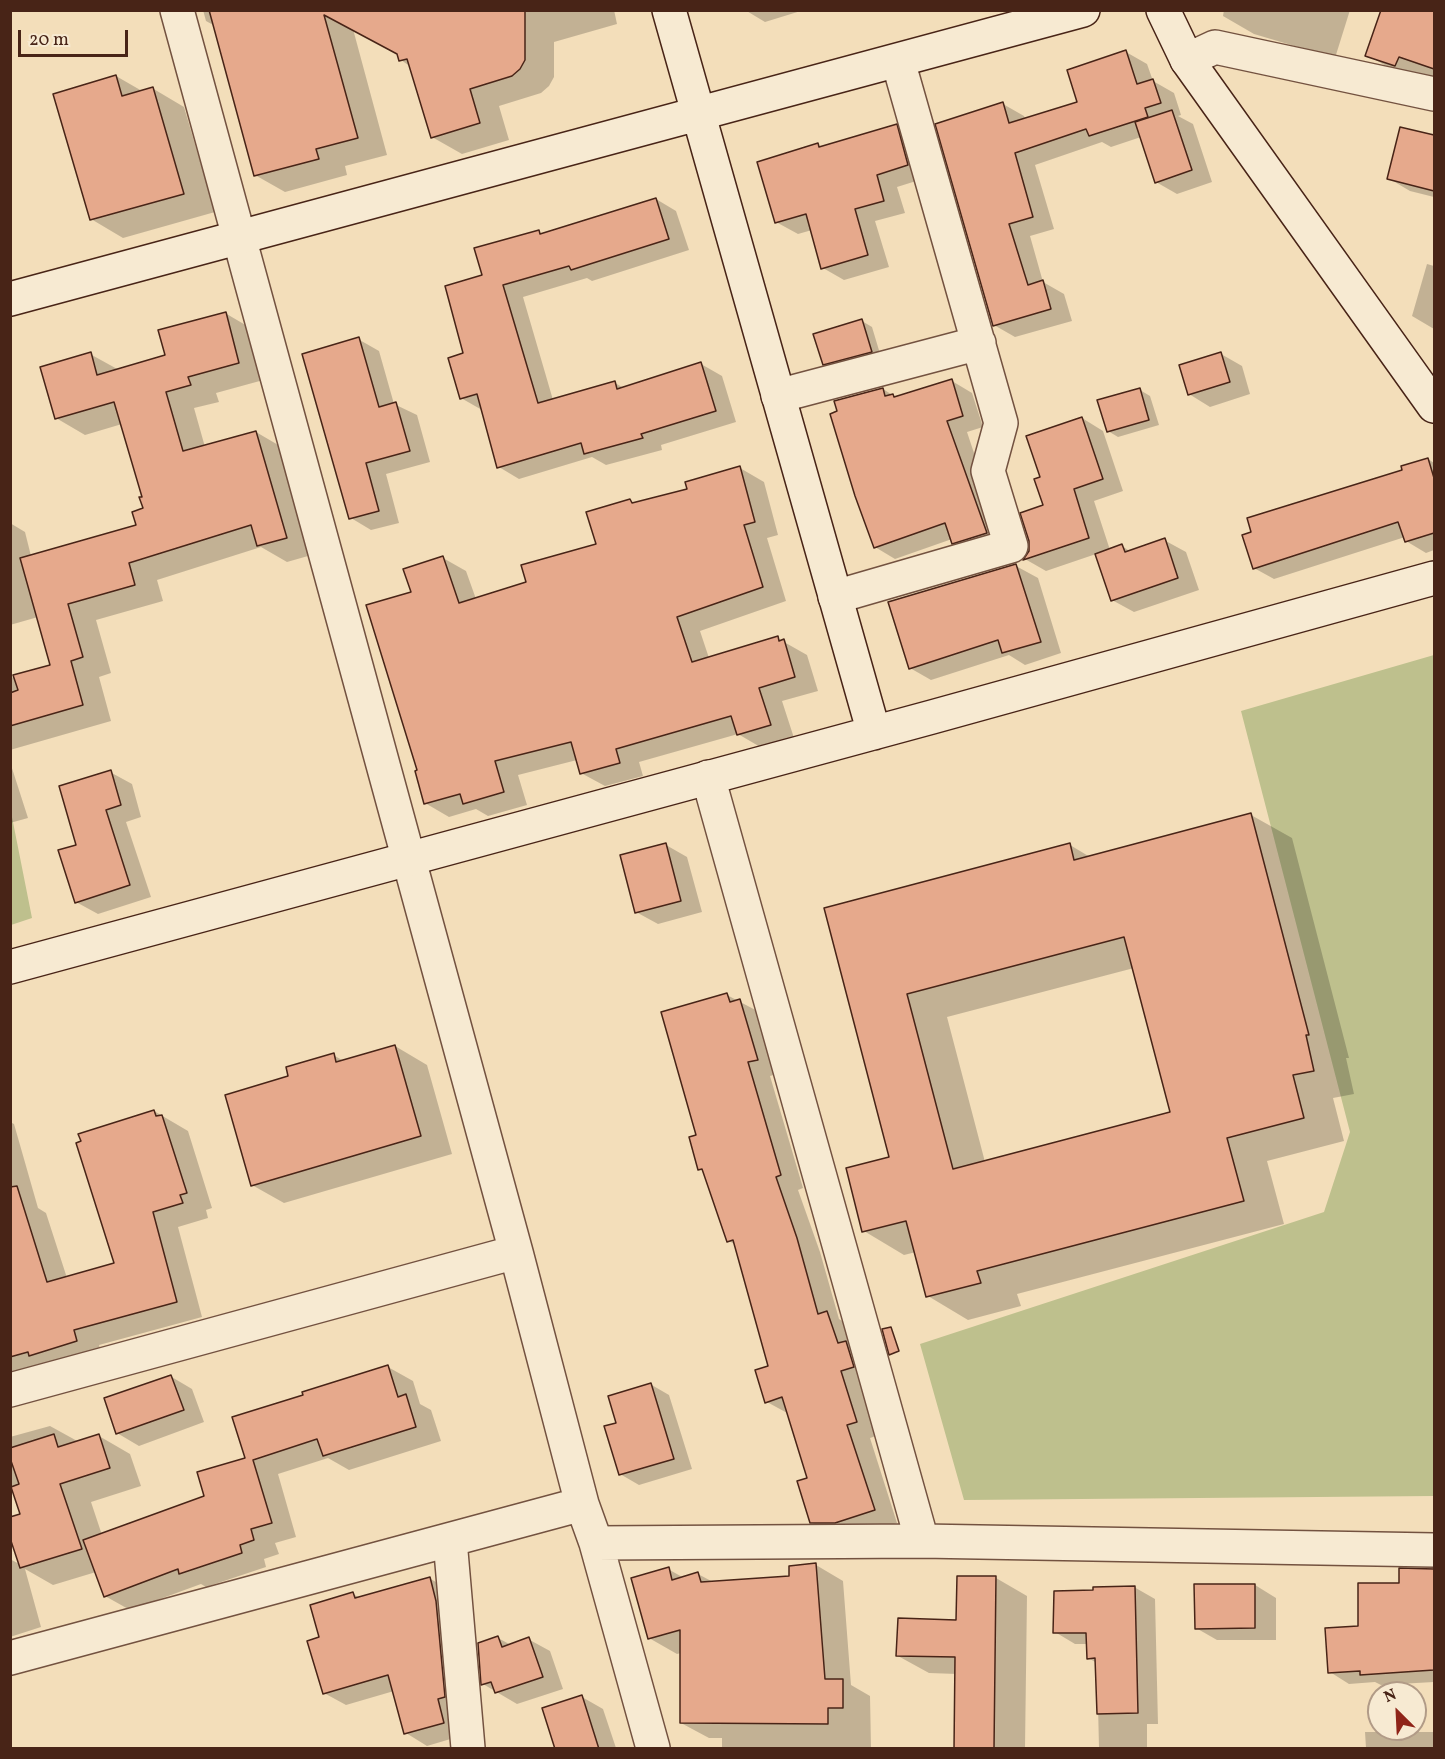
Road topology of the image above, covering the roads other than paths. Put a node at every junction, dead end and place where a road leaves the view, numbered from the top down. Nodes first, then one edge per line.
1 (177, 10) edge
2 (669, 10) edge
3 (1083, 10) edge
4 (1163, 10) edge
5 (1187, 60) junction
6 (898, 61) junction
7 (1434, 94) edge
8 (698, 116) junction
9 (239, 237) junction
10 (10, 299) edge
11 (979, 343) junction
12 (778, 396) junction
13 (1434, 406) edge
14 (1434, 578) edge
15 (835, 597) junction
16 (874, 733) junction
17 (708, 777) junction
18 (408, 858) junction
19 (10, 967) edge
20 (516, 1252) junction
21 (10, 1390) edge
22 (582, 1504) junction
23 (450, 1540) junction
24 (922, 1541) junction
25 (596, 1543) junction
26 (1434, 1550) edge
27 (10, 1658) edge
28 (468, 1749) edge
29 (653, 1749) edge

1 - 9 street
2 - 8 street
3 - 6 street
4 - 5 street
5 - 7 street
5 - 13 street
6 - 8 street
6 - 11 street
8 - 9 street
8 - 12 street
9 - 10 street
9 - 18 street
11 - 12 street
11 - 15 street
12 - 15 street
14 - 16 street
15 - 16 street
16 - 17 street
17 - 18 street
17 - 24 street
18 - 19 street
18 - 20 street
20 - 21 street
20 - 22 street
22 - 23 street
22 - 25 street
23 - 27 street
23 - 28 street
24 - 25 street
24 - 26 street
25 - 29 street

